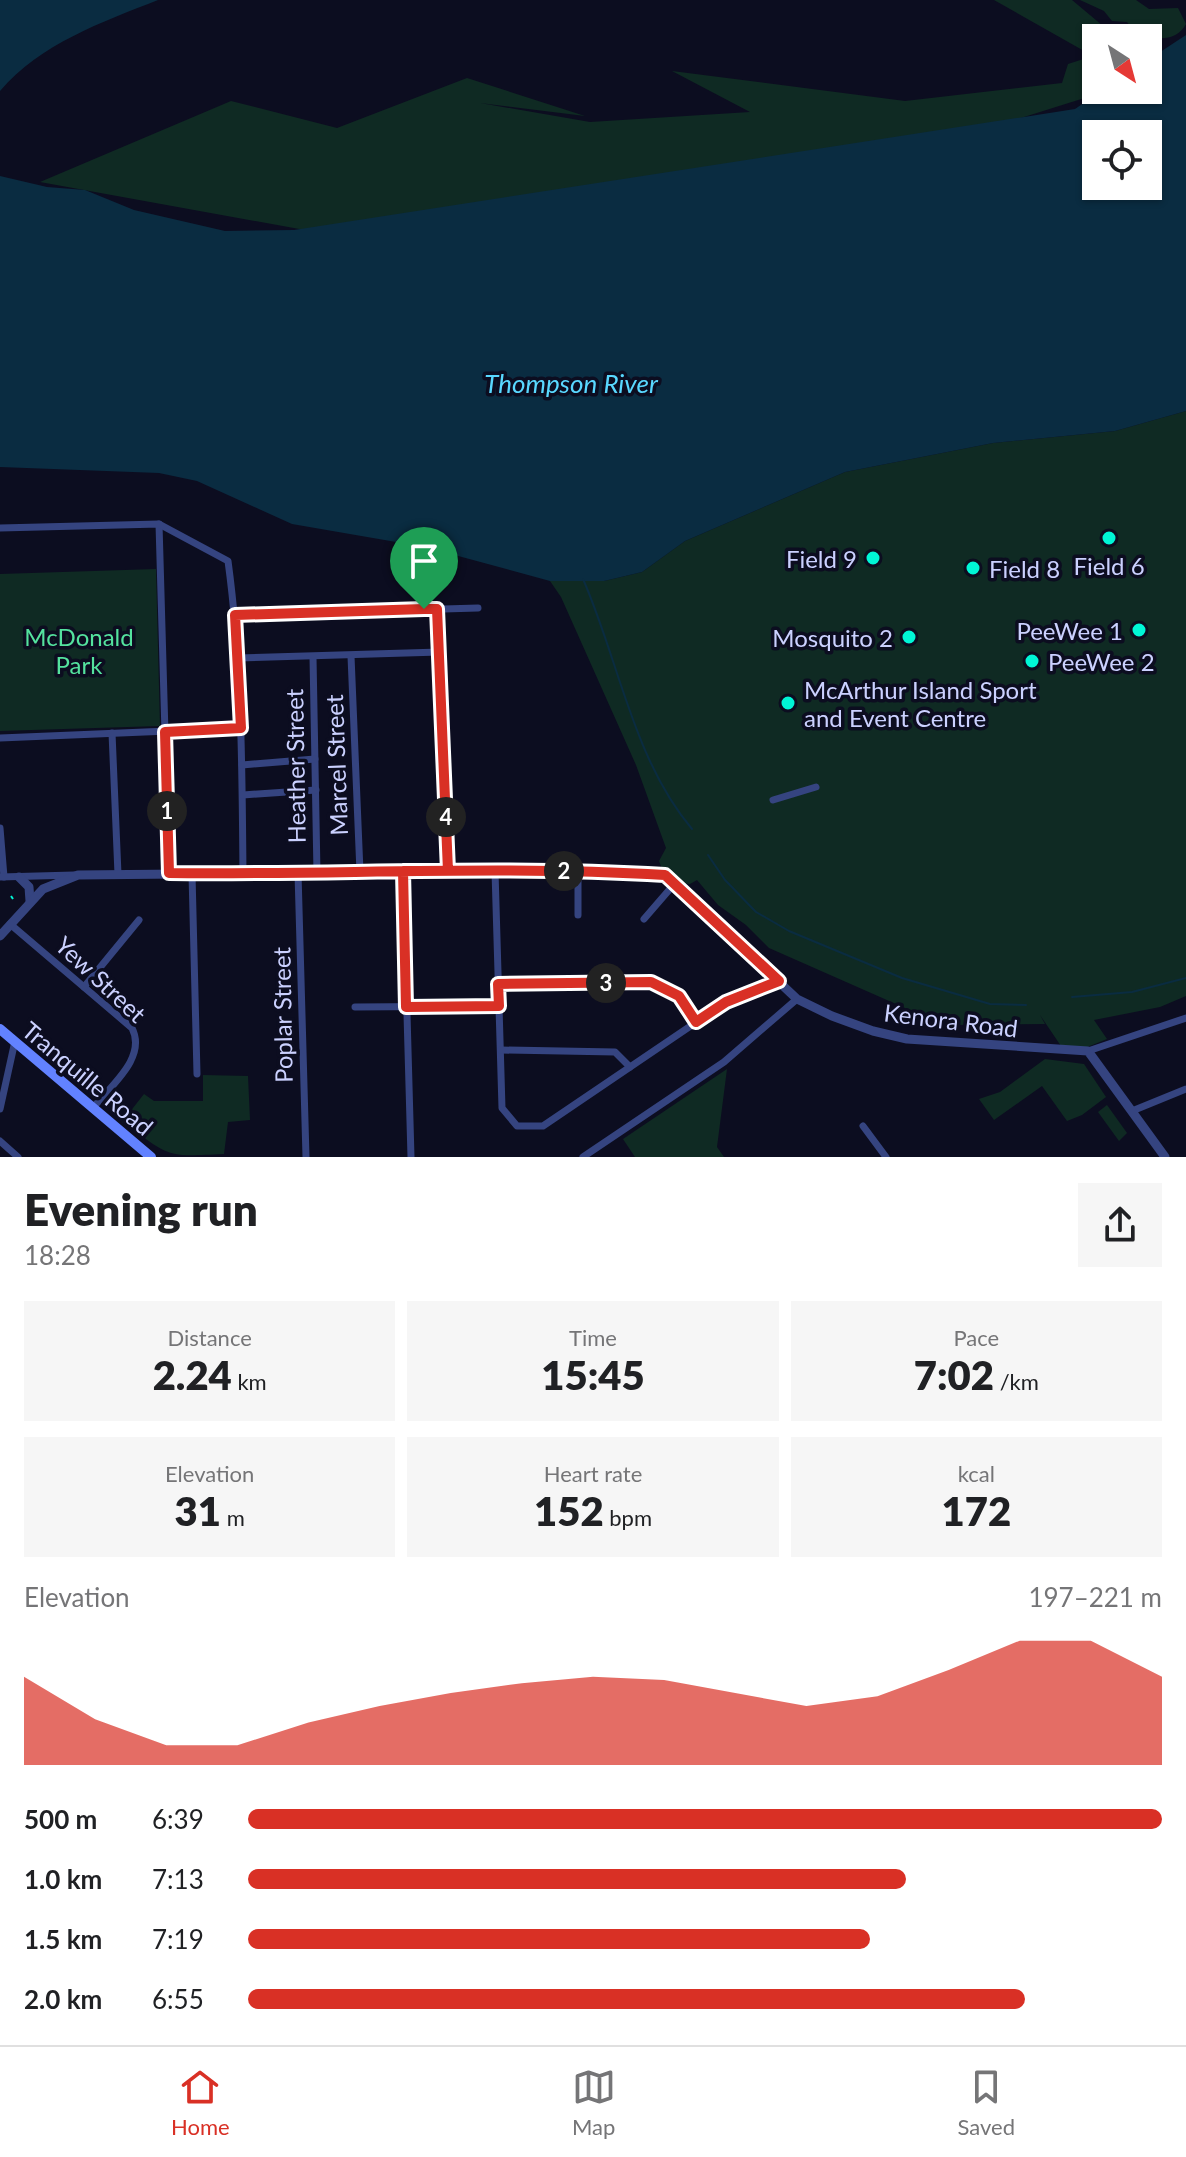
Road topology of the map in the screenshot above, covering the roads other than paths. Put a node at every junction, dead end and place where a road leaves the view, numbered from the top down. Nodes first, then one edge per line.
1 (159, 524) junction
2 (0, 528) edge
3 (478, 608) dead end
4 (437, 609) junction
5 (235, 615) junction
6 (440, 652) junction
7 (351, 656) junction
8 (313, 657) junction
9 (238, 658) junction
10 (241, 728) junction
11 (165, 732) junction
12 (112, 733) junction
13 (0, 738) edge
14 (315, 759) junction
15 (242, 765) junction
16 (816, 787) dead end
17 (316, 790) junction
18 (243, 795) junction
19 (773, 800) dead end
20 (0, 828) edge
21 (403, 871) junction
22 (448, 871) junction
23 (495, 871) junction
24 (578, 871) junction
25 (360, 872) junction
26 (169, 873) junction
27 (298, 873) junction
28 (317, 873) junction
29 (118, 874) junction
30 (192, 874) junction
31 (243, 874) junction
32 (78, 875) junction
33 (2, 877) edge
34 (19, 877) junction
35 (676, 882) junction
36 (30, 901) junction
37 (578, 915) dead end
38 (644, 919) dead end
39 (139, 920) dead end
40 (10, 924) junction
41 (0, 936) edge
42 (779, 981) junction
43 (498, 984) junction
44 (84, 987) junction
45 (797, 999) junction
46 (499, 1006) junction
47 (355, 1007) dead end
48 (406, 1007) junction
49 (1186, 1018) edge
50 (696, 1022) junction
51 (0, 1029) edge
52 (15, 1041) junction
53 (501, 1050) junction
54 (1088, 1051) junction
55 (630, 1067) junction
56 (197, 1074) dead end
57 (1186, 1089) edge
58 (93, 1108) junction
59 (0, 1109) edge
60 (1132, 1111) junction
61 (863, 1126) dead end
62 (0, 1141) edge
63 (18, 1157) edge
64 (151, 1157) edge
65 (306, 1157) edge
66 (411, 1157) edge
67 (583, 1157) edge
68 (886, 1157) edge
69 (1165, 1157) edge

1 - 2 street
1 - 5 street
1 - 11 street
3 - 4 street
4 - 5 street
4 - 6 street
5 - 9 street
6 - 7 street
6 - 22 street
7 - 8 street
7 - 25 street, Marcel Street
8 - 9 street
8 - 14 street, Heather Street
9 - 10 street
10 - 11 street
10 - 15 street
11 - 12 street
11 - 26 street
12 - 13 street
12 - 29 street
14 - 15 street
14 - 17 street, Heather Street
15 - 18 street
16 - 19 street
17 - 18 street
17 - 28 street, Heather Street
18 - 31 street
20 - 33 street
21 - 22 street
21 - 25 street
21 - 48 street
22 - 23 street
23 - 24 street
23 - 43 street
24 - 35 street, Kenora Road
24 - 37 street
25 - 28 street
26 - 29 street
26 - 30 street
27 - 28 street
27 - 31 street
27 - 65 street, Poplar Street
29 - 32 street
30 - 31 street
30 - 56 street
32 - 34 street
32 - 36 street
33 - 34 street
34 - 36 street
35 - 38 street
35 - 42 street, Kenora Road
36 - 40 street
39 - 44 street
40 - 41 street
40 - 44 street, Yew Street
42 - 45 street, Kenora Road
42 - 50 street
43 - 46 street
43 - 50 street
44 - 58 street, Yew Street
45 - 54 street, Kenora Road
45 - 67 street
46 - 48 street
46 - 53 street
47 - 48 street
48 - 66 street
49 - 54 street, Kenora Road
50 - 55 street
51 - 52 main road, Tranquille Road
52 - 58 main road, Tranquille Road
52 - 59 street
53 - 55 street
53 - 55 street
54 - 60 street
57 - 60 street
58 - 64 main road, Tranquille Road
60 - 69 street
61 - 68 street
62 - 63 street

